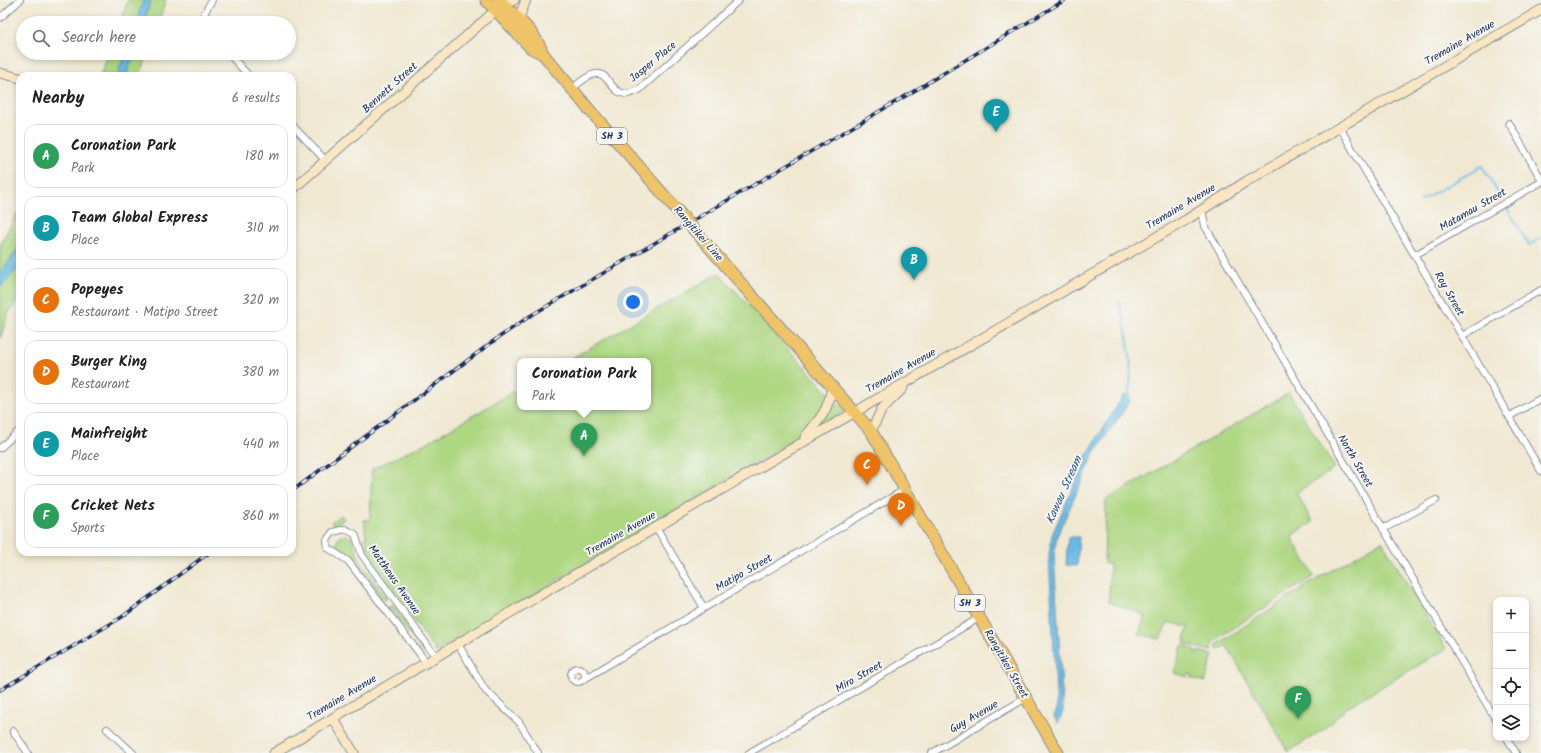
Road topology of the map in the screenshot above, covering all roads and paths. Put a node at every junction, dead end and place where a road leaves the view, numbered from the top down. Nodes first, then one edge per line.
1 (20, 0) edge
2 (212, 0) edge
3 (486, 0) edge
4 (514, 0) edge
5 (526, 0) edge
6 (739, 0) edge
7 (501, 4) edge
8 (1541, 10) edge
9 (205, 16) edge
10 (0, 18) edge
11 (520, 21) junction
12 (543, 54) junction
13 (234, 60) edge
14 (245, 72) edge
15 (0, 73) edge
16 (16, 77) edge
17 (572, 88) junction
18 (1509, 123) dead end
19 (296, 128) edge
20 (1340, 128) junction
21 (326, 161) junction
22 (1541, 180) edge
23 (296, 187) edge
24 (1202, 209) junction
25 (1415, 255) junction
26 (1541, 290) edge
27 (1462, 336) junction
28 (911, 379) junction
29 (832, 386) junction
30 (1541, 398) edge
31 (855, 412) junction
32 (1510, 416) junction
33 (871, 431) junction
34 (16, 434) edge
35 (800, 442) junction
36 (0, 448) edge
37 (1541, 471) edge
38 (904, 490) junction
39 (1436, 500) dead end
40 (656, 527) junction
41 (1383, 529) junction
42 (704, 608) junction
43 (979, 618) junction
44 (458, 644) junction
45 (436, 656) junction
46 (426, 662) junction
47 (584, 674) junction
48 (594, 674) junction
49 (580, 681) junction
50 (1026, 698) junction
51 (1493, 715) edge
52 (333, 718) junction
53 (107, 729) dead end
54 (13, 731) dead end
55 (1509, 741) edge
56 (28, 753) edge
57 (133, 753) edge
58 (274, 753) edge
59 (354, 753) edge
60 (538, 753) edge
61 (749, 753) edge
62 (932, 753) edge
63 (1058, 753) edge
64 (1516, 753) edge

1 - 10 street
2 - 9 street
3 - 7 highway, Rangitikei Line / SH 3
4 - 7 main road
5 - 11 main road
6 - 17 street, Jasper Place
7 - 11 highway, Rangitikei Line / SH 3
7 - 12 highway, Rangitikei Line / SH 3
7 - 21 main road, Bennett Street
8 - 20 main road, Tremaine Avenue
11 - 12 highway, Rangitikei Line / SH 3
12 - 17 highway, Rangitikei Line / SH 3
13 - 14 street
15 - 16 main road
17 - 29 highway, Rangitikei Line / SH 3, bridge
18 - 22 street
19 - 21 street
20 - 24 main road, Tremaine Avenue
20 - 25 street, Roy Street
21 - 23 main road, Bennett Street
22 - 25 street, Matamau Street
24 - 28 main road, Tremaine Avenue
24 - 41 street, North Street
25 - 27 street, Roy Street
26 - 27 street
27 - 32 street, Roy Street
28 - 31 main road, Tremaine Avenue
28 - 33 main road
29 - 31 highway, Rangitikei Line / SH 3
29 - 35 main road
30 - 32 street
31 - 33 highway, Rangitikei Street / SH 3
31 - 35 main road, Tremaine Avenue
32 - 37 street, Roy Street
33 - 38 highway, Rangitikei Street / SH 3
34 - 36 street
35 - 40 main road, Tremaine Avenue
38 - 42 street, Matipo Street
38 - 43 highway, Rangitikei Street / SH 3
39 - 41 street
40 - 42 street
40 - 44 main road, Tremaine Avenue
41 - 51 street, North Street
42 - 48 street, Matipo Street
43 - 50 highway, Rangitikei Street / SH 3
43 - 61 street, Miro Street
44 - 45 main road, Tremaine Avenue
44 - 60 street
45 - 46 main road, Tremaine Avenue
45 - 46 street, Matthews Avenue
46 - 52 main road, Tremaine Avenue
47 - 48 street
47 - 49 street
47 - 49 street
48 - 49 street, Matipo Street
50 - 62 street, Guy Avenue
50 - 63 highway, Rangitikei Street / SH 3
52 - 58 main road, Tremaine Avenue
52 - 59 main road
53 - 57 street
54 - 56 street
55 - 64 street

